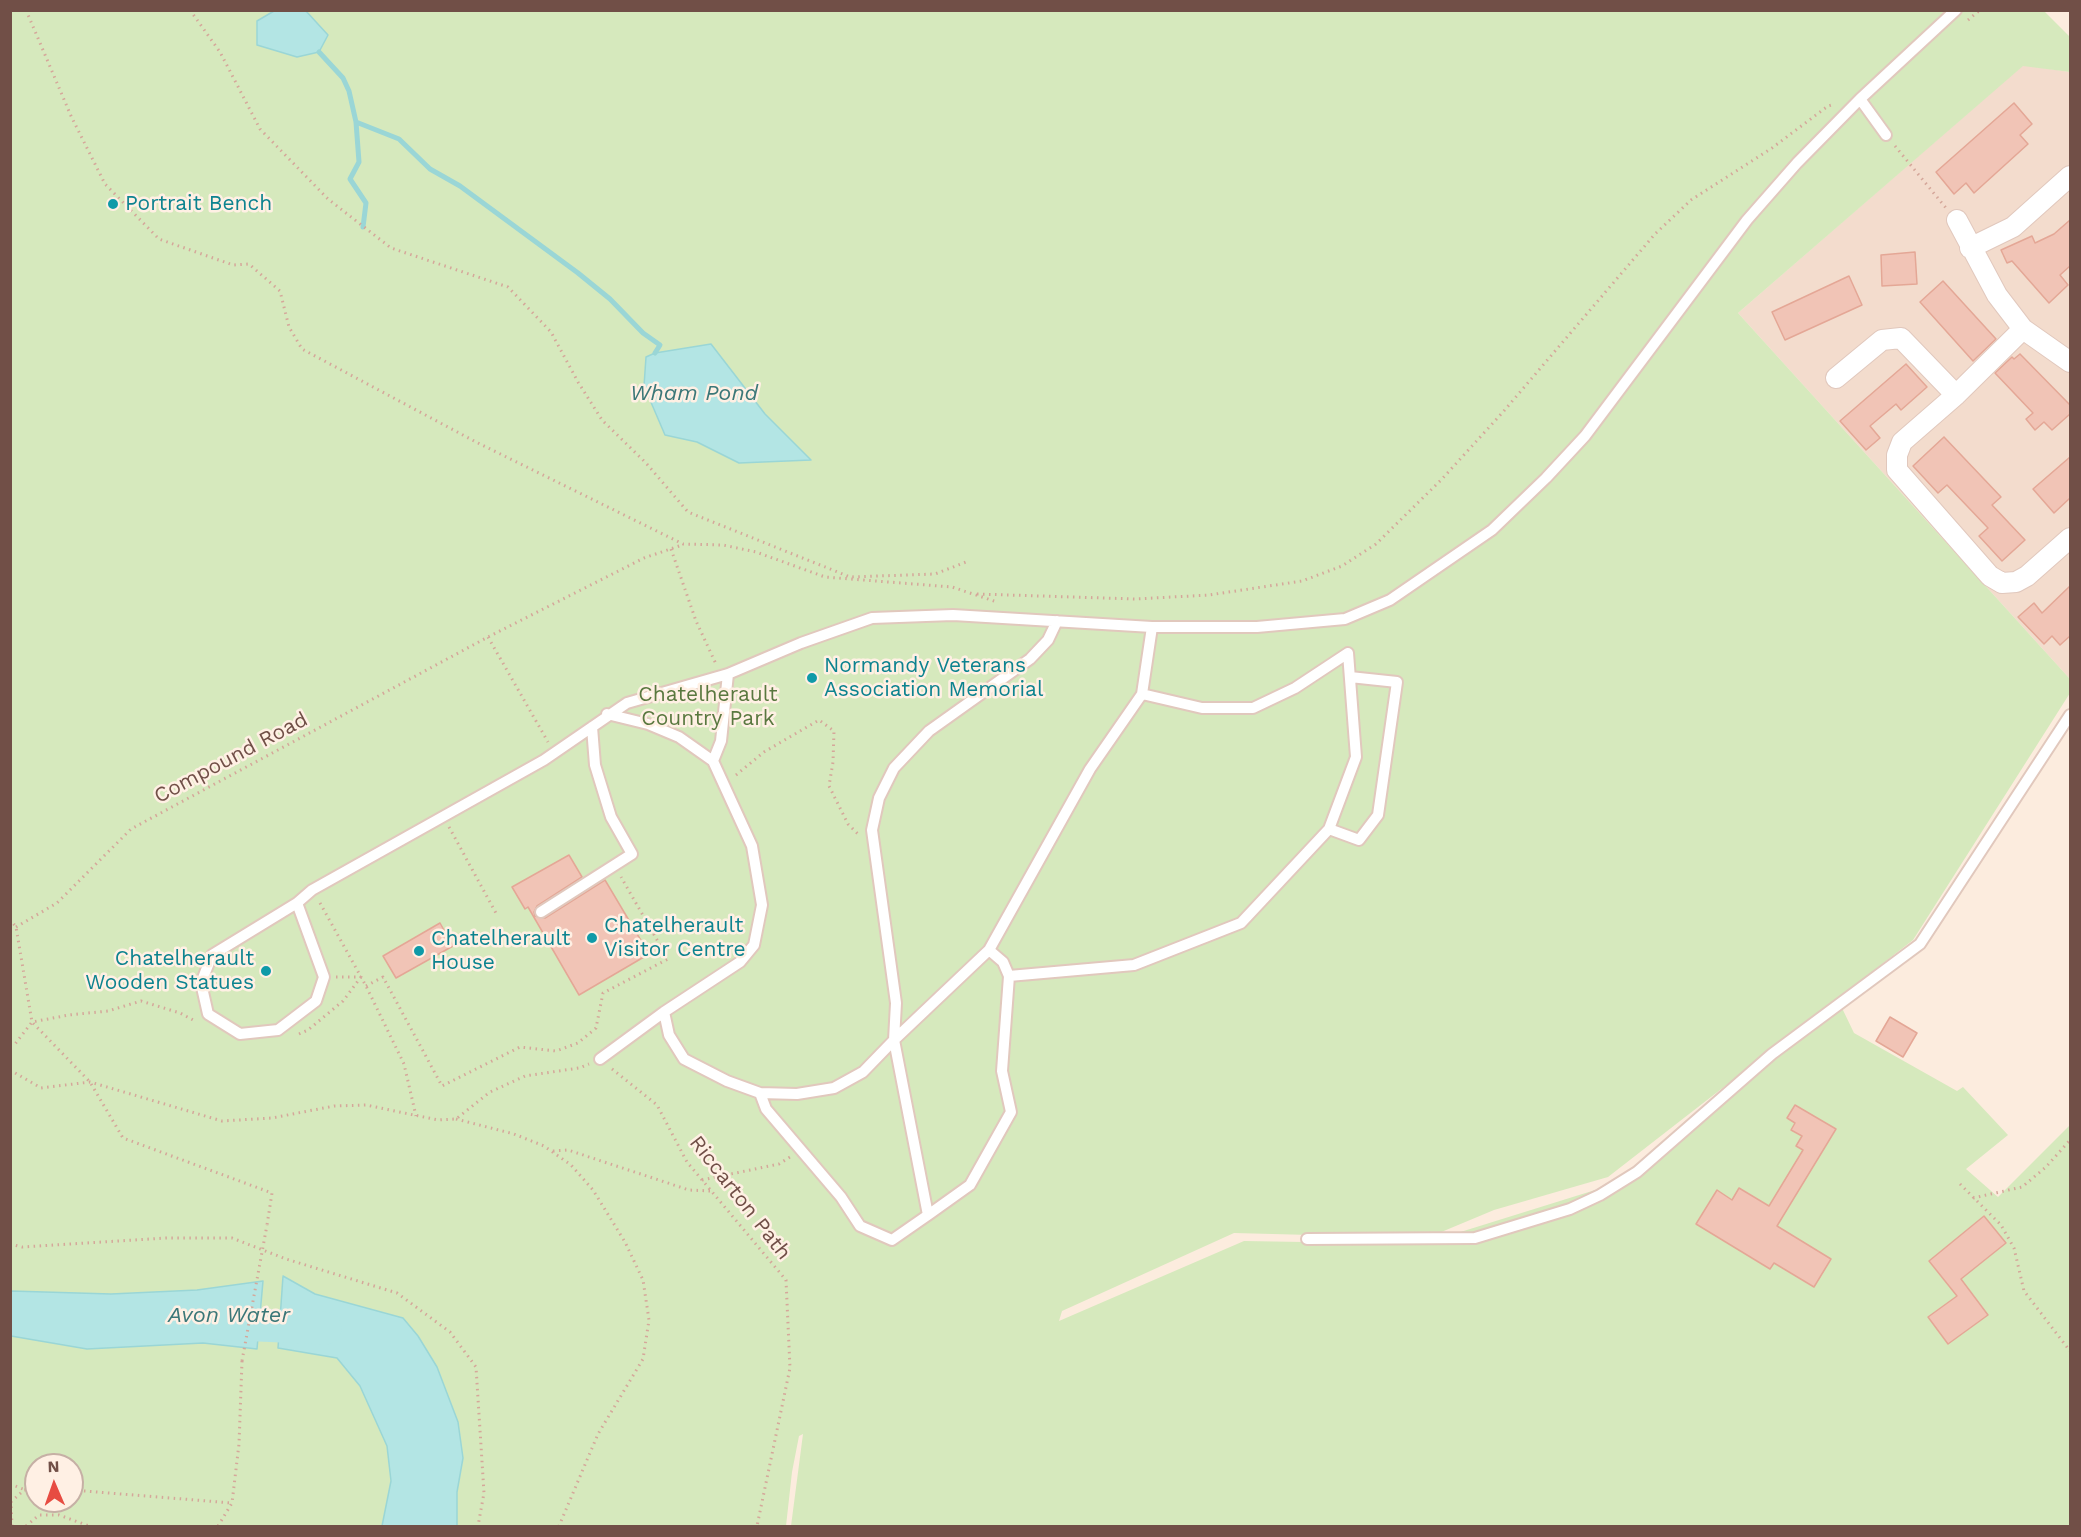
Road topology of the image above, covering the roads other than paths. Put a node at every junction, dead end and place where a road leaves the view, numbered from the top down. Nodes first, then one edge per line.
1 (1956, 10) edge
2 (1860, 99) junction
3 (1886, 135) road end
4 (2070, 176) edge
5 (1957, 220) road end
6 (1970, 248) junction
7 (2023, 329) junction
8 (2070, 362) edge
9 (1836, 378) dead end
10 (1956, 395) junction
11 (2070, 538) edge
12 (1058, 621) junction
13 (1152, 627) junction
14 (723, 672) junction
15 (1350, 677) junction
16 (1142, 694) junction
17 (607, 714) junction
18 (2070, 715) edge
19 (592, 727) junction
20 (713, 761) junction
21 (1329, 829) junction
22 (297, 903) junction
23 (541, 912) dead end
24 (989, 950) junction
25 (1009, 976) junction
26 (664, 1012) junction
27 (894, 1040) junction
28 (600, 1059) road end
29 (760, 1093) junction
30 (928, 1215) junction
31 (1307, 1239) dead end

1 - 2 lane
2 - 3 lane
2 - 13 lane
4 - 6 street
5 - 6 street
6 - 7 street
7 - 8 street
7 - 10 street
9 - 10 street
10 - 11 street
12 - 13 lane
12 - 14 lane
12 - 27 lane
13 - 16 lane
14 - 17 lane
14 - 20 lane
15 - 16 lane
15 - 21 lane
15 - 21 lane
16 - 24 lane
17 - 19 lane
17 - 20 lane
18 - 31 lane
19 - 22 lane
19 - 23 lane
20 - 26 lane
21 - 25 lane
22 - 22 lane
24 - 25 lane
24 - 27 lane
25 - 30 lane
26 - 28 lane
26 - 29 lane
27 - 29 lane
27 - 30 lane
29 - 30 lane

